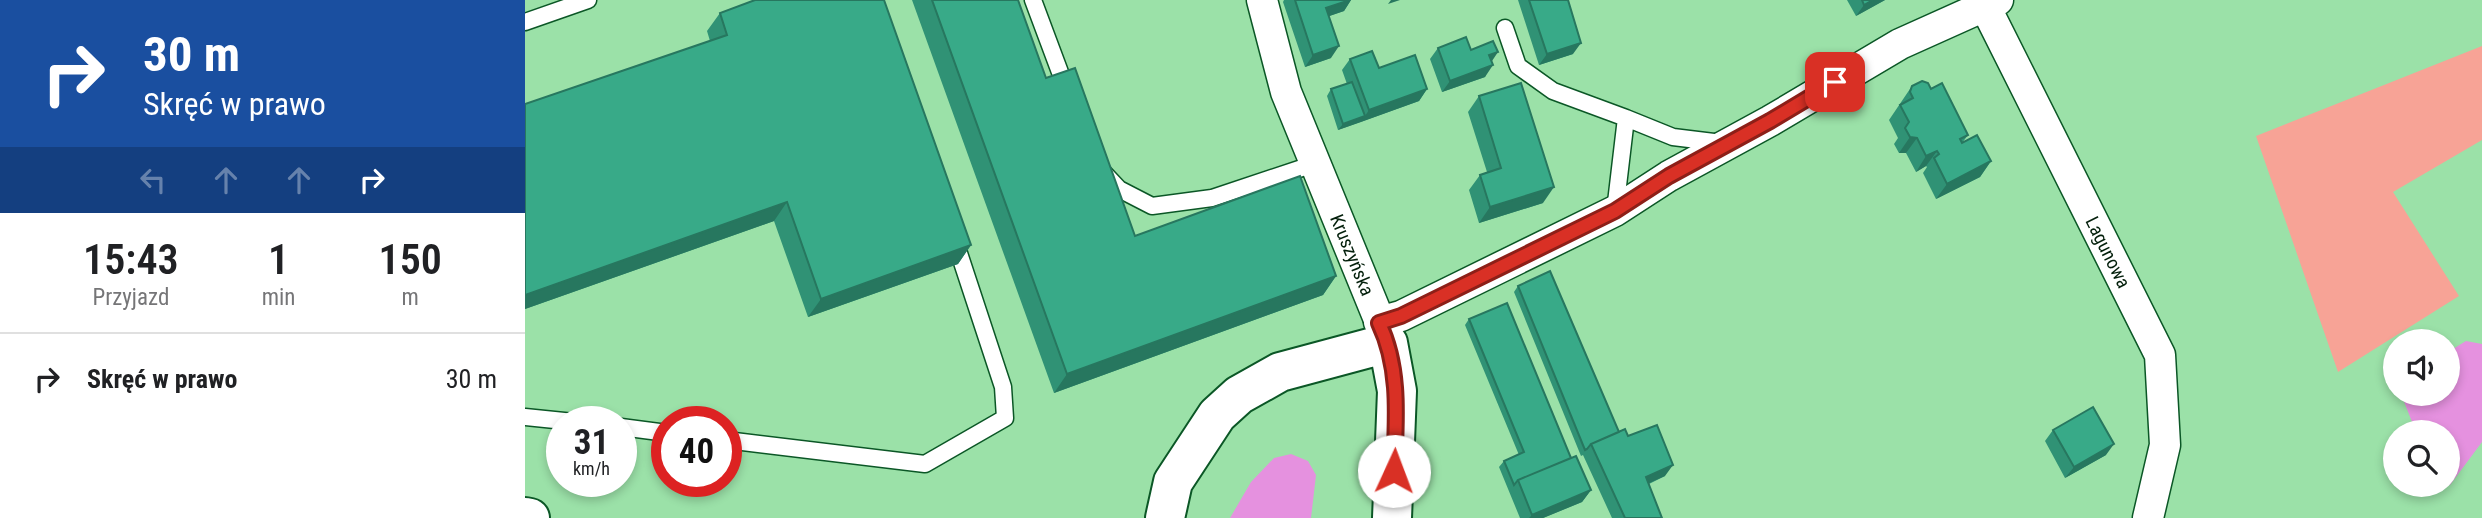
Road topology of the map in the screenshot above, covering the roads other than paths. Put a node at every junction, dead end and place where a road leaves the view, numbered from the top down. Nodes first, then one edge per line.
1 (588, 0) edge
2 (1033, 0) edge
3 (1262, 0) edge
4 (1988, 2) edge
5 (525, 22) edge
6 (1505, 28) dead end
7 (1071, 100) edge
8 (1626, 118) junction
9 (1729, 144) junction
10 (1094, 163) edge
11 (1314, 164) junction
12 (1615, 211) junction
13 (952, 232) edge
14 (1384, 332) junction
15 (525, 415) edge
16 (546, 418) edge
17 (742, 442) edge
18 (1165, 518) edge
19 (1392, 518) edge
20 (2148, 518) edge

1 - 5 lane
2 - 7 lane
3 - 11 street, Kruszyńska
4 - 9 street
4 - 20 street, Lagunowa
6 - 8 lane
8 - 9 lane
8 - 12 lane
9 - 12 street
10 - 11 lane
11 - 14 street, Kruszyńska
12 - 14 street
13 - 17 lane
14 - 18 street
14 - 19 street, Kruszyńska
15 - 16 lane

